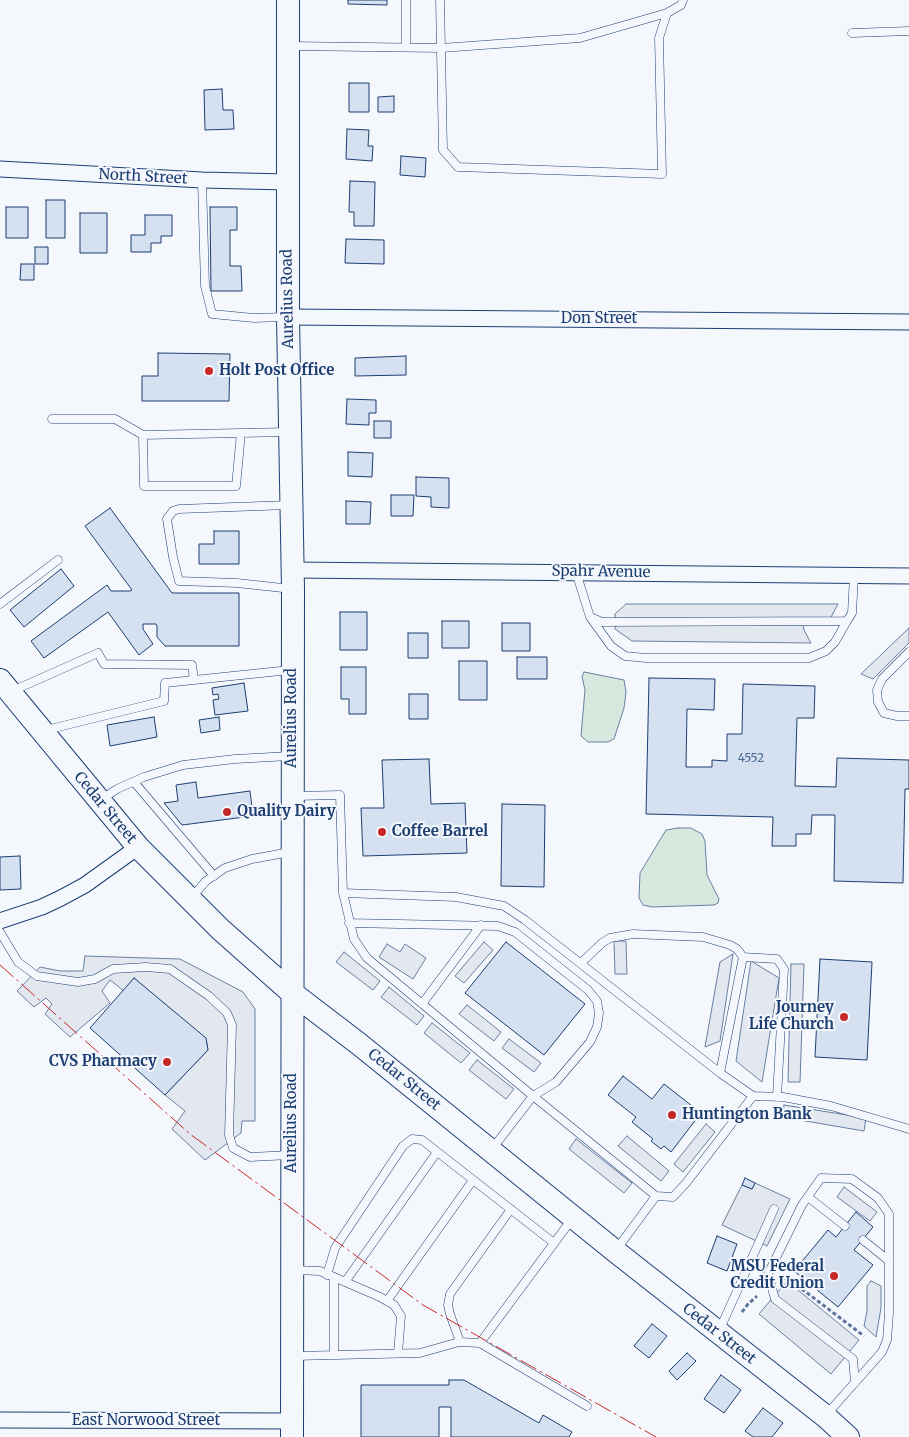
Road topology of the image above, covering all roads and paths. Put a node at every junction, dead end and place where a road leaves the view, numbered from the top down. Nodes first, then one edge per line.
1 (288, 0) edge
2 (406, 0) edge
3 (440, 0) edge
4 (683, 0) edge
5 (667, 13) junction
6 (909, 31) edge
7 (852, 32) dead end
8 (288, 46) junction
9 (406, 48) junction
10 (441, 48) junction
11 (0, 169) edge
12 (202, 180) junction
13 (287, 182) junction
14 (288, 317) junction
15 (909, 322) edge
16 (52, 419) dead end
17 (290, 432) junction
18 (241, 433) junction
19 (143, 435) junction
20 (291, 505) junction
21 (58, 560) dead end
22 (576, 572) junction
23 (854, 576) junction
24 (909, 576) edge
25 (292, 579) junction
26 (0, 604) edge
27 (590, 617) junction
28 (847, 621) junction
29 (909, 652) edge
30 (292, 670) junction
31 (194, 680) junction
32 (5, 686) edge
33 (909, 716) edge
34 (42, 732) junction
35 (292, 756) junction
36 (134, 782) junction
37 (292, 796) junction
38 (100, 801) junction
39 (138, 847) junction
40 (292, 852) junction
41 (214, 876) junction
42 (343, 893) junction
43 (190, 899) junction
44 (0, 920) edge
45 (349, 922) junction
46 (481, 924) junction
47 (0, 932) edge
48 (743, 957) junction
49 (581, 963) junction
50 (291, 992) junction
51 (422, 1004) junction
52 (720, 1073) junction
53 (533, 1096) junction
54 (753, 1096) junction
55 (777, 1096) junction
56 (909, 1129) edge
57 (491, 1150) junction
58 (437, 1152) junction
59 (292, 1155) junction
60 (473, 1180) junction
61 (656, 1196) junction
62 (808, 1197) junction
63 (511, 1209) junction
64 (774, 1209) dead end
65 (574, 1217) junction
66 (845, 1226) dead end
67 (863, 1240) dead end
68 (554, 1243) junction
69 (615, 1251) junction
70 (889, 1260) junction
71 (292, 1270) junction
72 (331, 1276) junction
73 (345, 1282) junction
74 (776, 1284) dead end
75 (757, 1296) dead end
76 (386, 1301) junction
77 (740, 1316) dead end
78 (719, 1333) junction
79 (864, 1336) dead end
80 (460, 1342) junction
81 (480, 1343) junction
82 (398, 1353) junction
83 (334, 1355) junction
84 (292, 1356) junction
85 (855, 1383) junction
86 (587, 1406) dead end
87 (825, 1416) junction
88 (0, 1420) edge
89 (292, 1429) edge
90 (848, 1437) edge

1 - 8 street, Aurelius Road
2 - 9 lane
3 - 10 lane
4 - 5 lane
5 - 10 lane
5 - 10 lane
6 - 7 lane
8 - 9 lane
8 - 13 street, Aurelius Road
9 - 10 lane
11 - 12 street, North Street
12 - 13 street, North Street
12 - 14 lane
13 - 14 street, Aurelius Road
14 - 15 street, Don Street
14 - 17 street, Aurelius Road
16 - 19 lane
17 - 18 lane
17 - 20 street, Aurelius Road
18 - 19 lane
18 - 19 lane
20 - 25 street, Aurelius Road
20 - 25 lane
21 - 26 lane
22 - 23 street, Spahr Avenue
22 - 25 street, Spahr Avenue
22 - 27 lane
23 - 24 street, Spahr Avenue
23 - 28 lane
25 - 30 street, Aurelius Road
27 - 28 lane
27 - 28 lane
29 - 33 lane
30 - 31 lane
30 - 35 street, Aurelius Road
31 - 32 lane
31 - 34 lane
32 - 34 street, Cedar Street
34 - 38 street, Cedar Street
35 - 36 lane
35 - 37 street, Aurelius Road
36 - 38 lane
36 - 41 lane
37 - 40 street, Aurelius Road
37 - 42 lane
38 - 39 street, Cedar Street
39 - 43 street, Cedar Street
39 - 44 street
40 - 41 lane
40 - 50 street, Aurelius Road
41 - 43 lane
42 - 45 lane
42 - 49 lane
43 - 50 street, Cedar Street
45 - 46 lane
45 - 51 lane
46 - 51 lane
46 - 53 lane
47 - 59 lane
48 - 49 lane
48 - 52 lane
48 - 55 lane
49 - 52 lane
50 - 57 street, Cedar Street
50 - 59 street, Aurelius Road
51 - 53 lane
52 - 54 lane
53 - 57 lane
53 - 61 lane
54 - 55 lane
54 - 61 lane
55 - 56 lane
57 - 65 street, Cedar Street
58 - 60 lane
58 - 72 lane
58 - 73 lane
59 - 71 street, Aurelius Road
60 - 63 lane
60 - 76 lane
61 - 69 lane
62 - 66 lane
62 - 70 lane
62 - 85 lane
63 - 68 lane
63 - 80 lane
64 - 78 lane
65 - 68 lane
65 - 69 street, Cedar Street
67 - 70 lane
68 - 81 lane
69 - 78 street, Cedar Street
70 - 85 lane
71 - 72 lane
71 - 84 street, Aurelius Road
72 - 73 lane
72 - 83 lane
73 - 76 lane
74 - 79 path
75 - 77 path
76 - 82 lane
78 - 87 street, Cedar Street
80 - 81 lane
80 - 82 lane
81 - 86 lane
82 - 83 lane
83 - 84 lane
84 - 89 street, Aurelius Road
85 - 87 lane
87 - 90 street, Cedar Street
88 - 89 street, East Norwood Street

